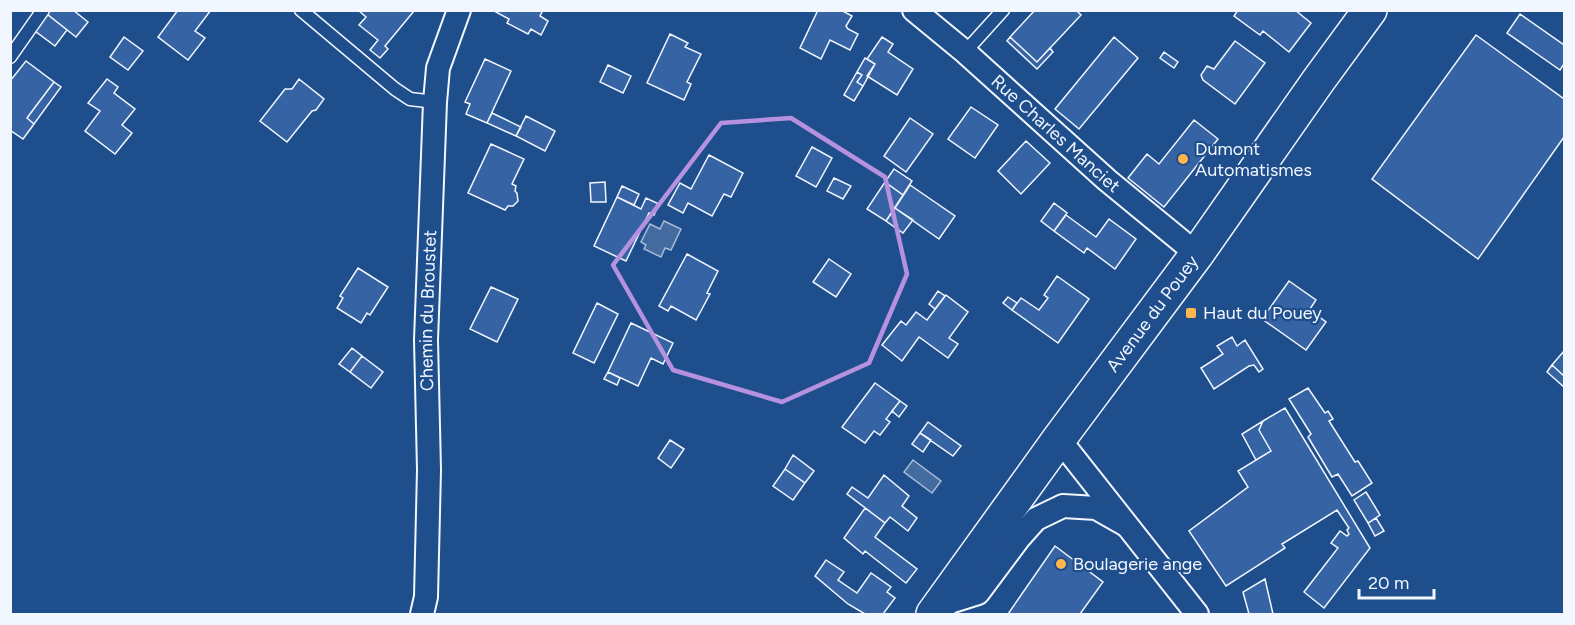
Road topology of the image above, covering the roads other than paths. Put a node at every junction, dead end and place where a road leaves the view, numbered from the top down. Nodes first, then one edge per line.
1 (43, 10) edge
2 (301, 10) edge
3 (459, 10) edge
4 (914, 10) edge
5 (1003, 10) edge
6 (1370, 10) edge
7 (965, 52) junction
8 (10, 57) edge
9 (435, 102) junction
10 (1197, 254) junction
11 (1059, 439) junction
12 (1126, 525) junction
13 (936, 610) edge
14 (422, 615) edge
15 (1197, 615) edge

1 - 8 lane
2 - 9 lane
3 - 9 street, Chemin du Broustet
4 - 7 street, Rue Charles Manciet
5 - 7 lane
6 - 10 main road, Avenue du Pouey
7 - 10 street, Rue Charles Manciet
9 - 14 street, Chemin du Broustet
10 - 11 main road, Avenue du Pouey
11 - 12 street
11 - 13 main road, Avenue du Pouey
12 - 13 street
12 - 15 street

